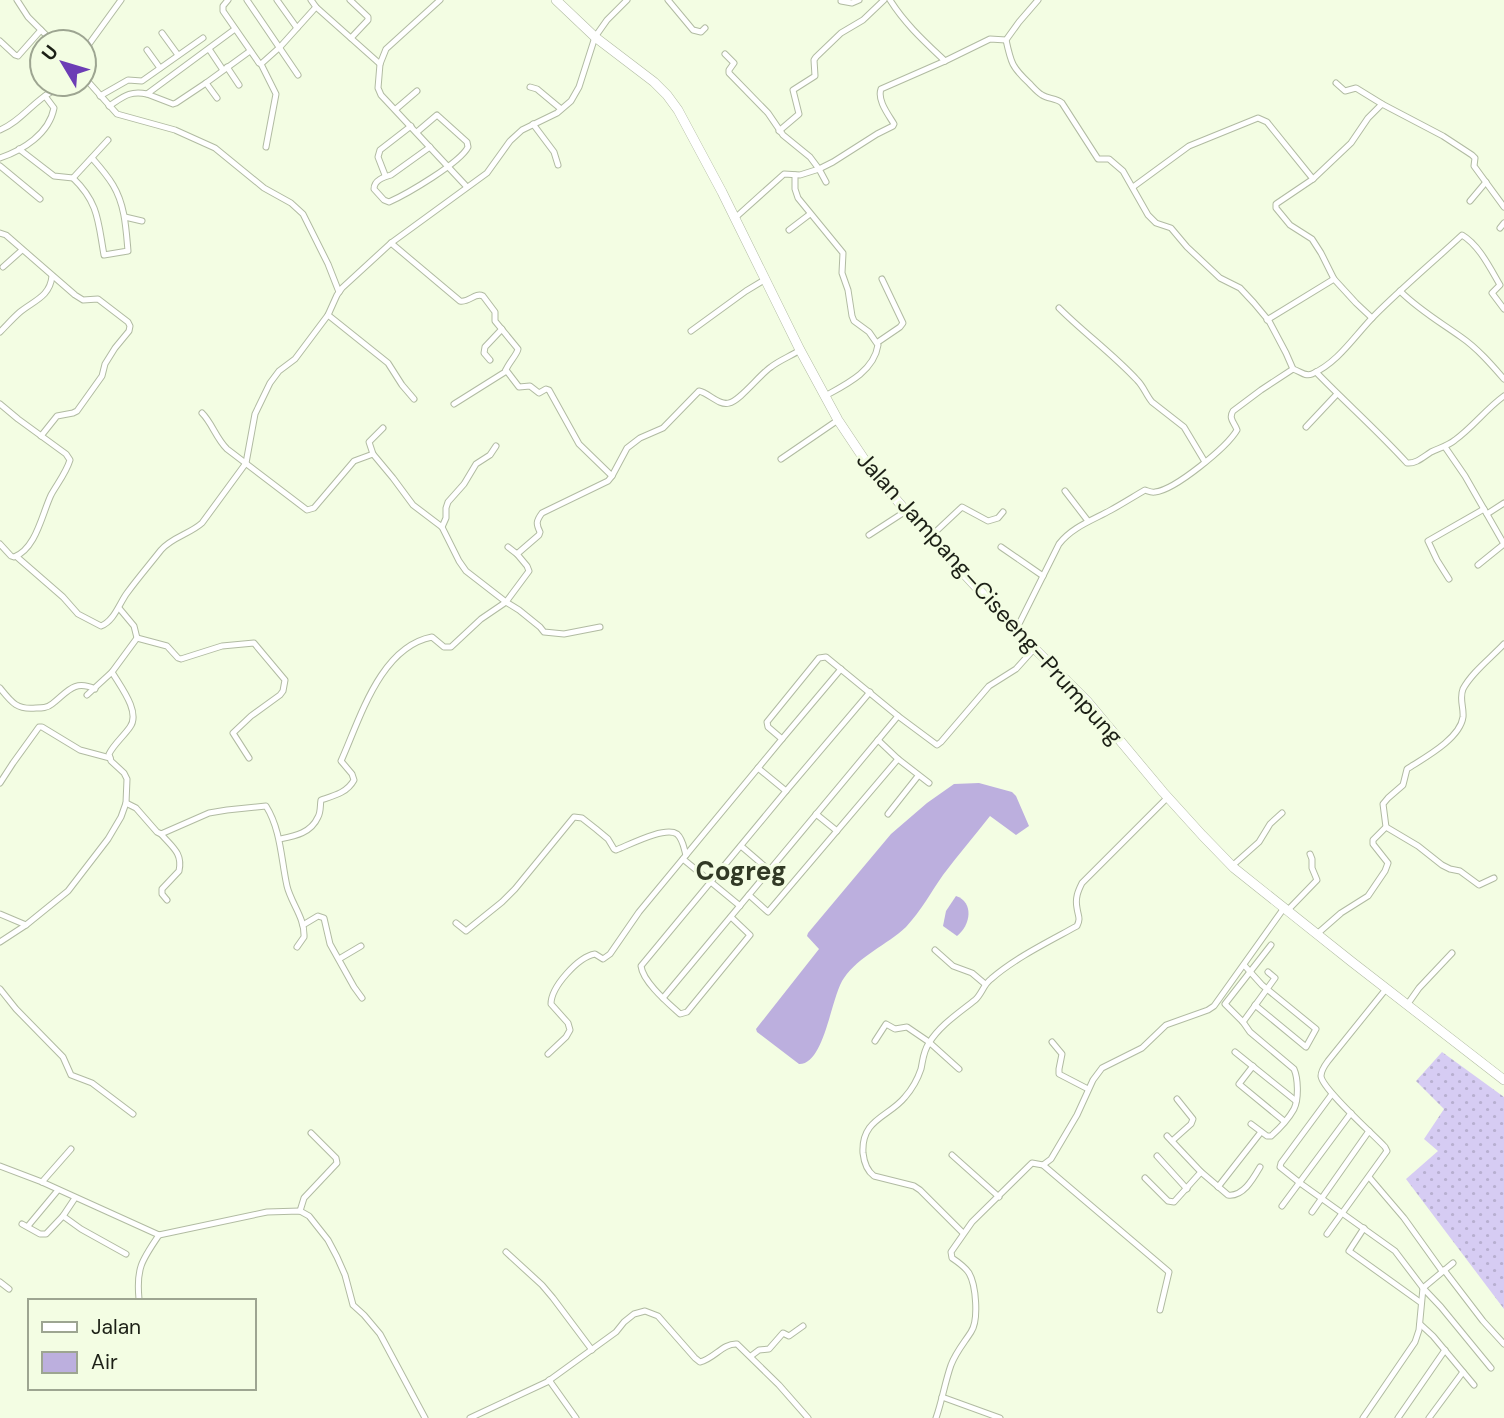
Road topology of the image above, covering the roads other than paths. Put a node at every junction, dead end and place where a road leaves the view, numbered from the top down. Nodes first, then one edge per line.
1 (17, 0) edge
2 (121, 0) edge
3 (228, 0) edge
4 (247, 0) edge
5 (278, 0) edge
6 (311, 0) edge
7 (350, 0) edge
8 (440, 0) edge
9 (556, 0) edge
10 (627, 0) edge
11 (668, 0) edge
12 (859, 0) edge
13 (884, 0) edge
14 (890, 0) edge
15 (1038, 0) edge
16 (841, 1) edge
17 (316, 7) junction
18 (39, 28) edge
19 (705, 28) dead end
20 (235, 29) junction
21 (297, 29) junction
22 (98, 32) edge
23 (162, 33) dead end
24 (595, 37) junction
25 (202, 38) dead end
26 (351, 38) junction
27 (1006, 40) junction
28 (0, 41) edge
29 (28, 45) edge
30 (280, 47) junction
31 (209, 48) junction
32 (147, 50) dead end
33 (250, 51) junction
34 (725, 54) dead end
35 (178, 55) junction
36 (946, 61) junction
37 (261, 64) junction
38 (380, 64) junction
39 (160, 68) junction
40 (225, 68) junction
41 (298, 75) dead end
42 (206, 83) junction
43 (1336, 83) dead end
44 (239, 85) dead end
45 (530, 87) dead end
46 (417, 91) dead end
47 (98, 94) edge
48 (147, 94) junction
49 (100, 96) junction
50 (43, 98) edge
51 (46, 98) edge
52 (217, 98) dead end
53 (1382, 104) junction
54 (109, 106) junction
55 (396, 109) junction
56 (561, 109) junction
57 (533, 124) junction
58 (411, 126) junction
59 (0, 130) edge
60 (779, 131) junction
61 (417, 132) junction
62 (108, 140) dead end
63 (266, 147) dead end
64 (430, 147) junction
65 (19, 149) junction
66 (0, 158) edge
67 (92, 158) junction
68 (558, 165) dead end
69 (0, 166) edge
70 (447, 166) junction
71 (819, 169) junction
72 (385, 175) junction
73 (795, 175) junction
74 (73, 178) junction
75 (1313, 179) junction
76 (826, 181) dead end
77 (1486, 182) junction
78 (467, 187) junction
79 (1133, 187) junction
80 (40, 199) dead end
81 (1470, 201) dead end
82 (1504, 207) edge
83 (810, 214) junction
84 (125, 217) junction
85 (735, 218) junction
86 (142, 221) dead end
87 (789, 230) dead end
88 (0, 233) edge
89 (391, 243) junction
90 (22, 250) junction
91 (4, 267) dead end
92 (52, 276) junction
93 (766, 279) junction
94 (882, 279) dead end
95 (1334, 279) junction
96 (1400, 291) junction
97 (340, 292) junction
98 (1059, 308) dead end
99 (1504, 309) edge
100 (328, 315) junction
101 (1372, 318) junction
102 (1268, 320) junction
103 (502, 329) junction
104 (691, 331) dead end
105 (0, 332) edge
106 (877, 342) junction
107 (800, 351) junction
108 (490, 360) dead end
109 (1504, 366) edge
110 (1293, 369) junction
111 (506, 370) junction
112 (1316, 372) junction
113 (1498, 372) junction
114 (1504, 379) edge
115 (1337, 394) junction
116 (825, 396) junction
117 (1504, 396) edge
118 (414, 399) dead end
119 (0, 404) edge
120 (454, 404) dead end
121 (202, 413) dead end
122 (838, 420) junction
123 (1306, 427) dead end
124 (383, 428) dead end
125 (41, 436) junction
126 (496, 446) dead end
127 (1445, 447) junction
128 (373, 454) junction
129 (781, 459) dead end
130 (1205, 462) junction
131 (246, 463) junction
132 (612, 476) junction
133 (1065, 491) dead end
134 (1504, 503) edge
135 (905, 511) junction
136 (1485, 511) junction
137 (1003, 512) dead end
138 (1088, 521) junction
139 (442, 527) junction
140 (869, 535) dead end
141 (930, 537) junction
142 (0, 544) edge
143 (508, 547) dead end
144 (1001, 547) dead end
145 (517, 554) junction
146 (17, 557) junction
147 (1478, 565) dead end
148 (1042, 576) junction
149 (1449, 579) dead end
150 (506, 602) junction
151 (119, 608) junction
152 (600, 626) dead end
153 (1016, 630) junction
154 (137, 638) junction
155 (1504, 644) edge
156 (1034, 649) junction
157 (841, 669) junction
158 (112, 672) junction
159 (0, 688) edge
160 (95, 689) junction
161 (870, 692) junction
162 (87, 695) dead end
163 (898, 716) junction
164 (782, 739) junction
165 (878, 740) junction
166 (110, 758) junction
167 (249, 758) dead end
168 (898, 759) junction
169 (758, 768) junction
170 (918, 776) junction
171 (0, 783) edge
172 (929, 783) dead end
173 (786, 791) junction
174 (1168, 797) junction
175 (126, 803) junction
176 (1282, 813) dead end
177 (816, 814) junction
178 (888, 814) dead end
179 (1386, 827) junction
180 (837, 831) junction
181 (161, 834) junction
182 (280, 839) junction
183 (741, 846) junction
184 (1310, 854) dead end
185 (684, 857) junction
186 (1232, 866) junction
187 (769, 870) junction
188 (1494, 878) dead end
189 (712, 882) junction
190 (748, 895) junction
191 (167, 900) dead end
192 (740, 906) junction
193 (1286, 909) junction
194 (0, 914) edge
195 (731, 917) junction
196 (456, 923) dead end
197 (26, 925) junction
198 (303, 925) junction
199 (1317, 935) junction
200 (0, 942) edge
201 (1271, 945) dead end
202 (361, 946) dead end
203 (297, 947) dead end
204 (935, 950) dead end
205 (1452, 953) dead end
206 (339, 958) junction
207 (1244, 965) junction
208 (1249, 972) junction
209 (1268, 972) dead end
210 (985, 984) junction
211 (0, 989) edge
212 (1386, 989) junction
213 (1268, 990) junction
214 (362, 998) dead end
215 (663, 998) junction
216 (1255, 1005) junction
217 (1407, 1005) junction
218 (1243, 1022) junction
219 (875, 1041) dead end
220 (929, 1042) junction
221 (1052, 1042) dead end
222 (1235, 1052) dead end
223 (548, 1054) dead end
224 (1253, 1066) junction
225 (959, 1069) dead end
226 (1504, 1080) edge
227 (1088, 1090) junction
228 (1332, 1094) junction
229 (1177, 1099) dead end
230 (1296, 1101) junction
231 (1351, 1112) junction
232 (133, 1114) dead end
233 (1284, 1121) junction
234 (1251, 1124) dead end
235 (1369, 1131) junction
236 (1261, 1132) junction
237 (311, 1133) dead end
238 (71, 1149) dead end
239 (952, 1155) dead end
240 (1157, 1156) dead end
241 (1043, 1165) junction
242 (1260, 1167) dead end
243 (3, 1168) edge
244 (1201, 1172) junction
245 (0, 1176) edge
246 (1369, 1177) junction
247 (1145, 1178) dead end
248 (42, 1182) junction
249 (1300, 1183) junction
250 (1218, 1187) junction
251 (1187, 1189) junction
252 (58, 1190) junction
253 (999, 1197) junction
254 (75, 1198) junction
255 (1322, 1198) junction
256 (1282, 1206) dead end
257 (300, 1211) junction
258 (1312, 1212) dead end
259 (1342, 1213) junction
260 (63, 1216) junction
261 (1364, 1228) junction
262 (963, 1233) junction
263 (1327, 1234) dead end
264 (159, 1235) junction
265 (506, 1252) dead end
266 (126, 1254) dead end
267 (1453, 1263) dead end
268 (1443, 1271) junction
269 (0, 1282) edge
270 (1423, 1288) junction
271 (9, 1289) dead end
272 (139, 1299) edge
273 (1420, 1302) junction
274 (1160, 1310) dead end
275 (1420, 1324) junction
276 (803, 1325) dead end
277 (1504, 1345) edge
278 (592, 1350) junction
279 (1446, 1350) junction
280 (751, 1356) junction
281 (1491, 1367) dead end
282 (1463, 1372) junction
283 (550, 1380) junction
284 (1474, 1385) dead end
285 (942, 1397) junction
286 (425, 1418) edge
287 (470, 1418) edge
288 (576, 1418) edge
289 (808, 1418) edge
290 (936, 1418) edge
291 (1000, 1418) edge
292 (1363, 1418) edge
293 (1398, 1418) edge
294 (1429, 1418) edge

1 - 18 street
2 - 22 street
3 - 20 street
4 - 30 street
5 - 21 street
6 - 17 street
7 - 26 street
8 - 38 street
9 - 24 main road, Jalan Jampang–Ciseeng–Prumpung
10 - 24 street
11 - 19 street
12 - 16 street
13 - 60 street
14 - 36 street
15 - 27 street
17 - 21 street
17 - 26 street
20 - 31 street
20 - 33 street
21 - 30 street
23 - 35 street
24 - 56 street
24 - 85 main road, Jalan Jampang–Ciseeng–Prumpung
25 - 35 street
26 - 38 street
27 - 36 street
27 - 79 street
28 - 29 street
30 - 37 street
30 - 41 street
31 - 40 street
31 - 48 street
32 - 39 street
33 - 37 street
33 - 40 street
34 - 60 street
35 - 39 street
36 - 71 street
37 - 63 street
38 - 55 street
39 - 49 street
40 - 42 street
40 - 44 street
42 - 48 street
42 - 52 street
43 - 53 street
45 - 56 street
46 - 55 street
47 - 49 street
48 - 54 street
49 - 54 street
50 - 59 street
51 - 65 street
53 - 75 street
53 - 77 street
54 - 97 street
55 - 58 street
56 - 57 street
57 - 68 street
57 - 78 street
58 - 61 street
58 - 72 street
60 - 71 street
61 - 64 street
61 - 70 street
62 - 67 street
64 - 70 street
64 - 72 street
65 - 66 street
65 - 74 street
67 - 74 street
67 - 84 street
69 - 80 street
70 - 72 street
70 - 78 street
71 - 73 street
71 - 76 street
73 - 83 street
73 - 85 street
74 - 84 street
75 - 79 street
75 - 95 street
77 - 81 street
77 - 82 street
78 - 89 street
79 - 102 street
83 - 87 street
83 - 106 street
84 - 86 street
85 - 93 main road, Jalan Jampang–Ciseeng–Prumpung
88 - 90 street
89 - 97 street
89 - 103 street
90 - 91 street
90 - 92 street
92 - 105 street
92 - 125 street
93 - 104 street
93 - 107 main road, Jalan Jampang–Ciseeng–Prumpung
94 - 106 street
95 - 101 street
95 - 102 street
96 - 99 street
96 - 101 street
96 - 113 street
97 - 100 street
98 - 130 street
100 - 118 street
100 - 131 street
101 - 112 street
102 - 110 street
103 - 108 street
103 - 111 street
106 - 116 street
107 - 116 main road, Jalan Jampang–Ciseeng–Prumpung
107 - 132 street
109 - 113 street
110 - 112 street
110 - 130 street
111 - 120 street
111 - 132 street
112 - 115 street
113 - 114 street
115 - 123 street
115 - 127 street
116 - 122 main road, Jalan Jampang–Ciseeng–Prumpung
117 - 127 street
119 - 125 street
121 - 131 street
122 - 129 street
122 - 135 main road, Jalan Jampang–Ciseeng–Prumpung
124 - 128 street
125 - 146 street
126 - 139 street
127 - 136 street
128 - 131 street
128 - 139 street
130 - 138 street
131 - 151 street
132 - 145 street
133 - 138 street
134 - 136 street
135 - 140 street
135 - 141 main road, Jalan Jampang–Ciseeng–Prumpung
136 - 147 street
136 - 149 street
137 - 141 street
138 - 148 street
139 - 150 street
141 - 153 main road, Jalan Jampang–Ciseeng–Prumpung
142 - 146 street
143 - 145 street
144 - 148 street
145 - 150 street
146 - 151 street
148 - 153 street
150 - 152 street
150 - 182 street
151 - 154 street
153 - 156 main road, Jalan Jampang–Ciseeng–Prumpung
154 - 158 street
154 - 167 street
155 - 179 street
156 - 163 street
156 - 174 main road, Jalan Jampang–Ciseeng–Prumpung
157 - 161 street
157 - 164 street
157 - 164 street
158 - 160 street
158 - 166 street
159 - 160 street
160 - 162 street
161 - 163 street
161 - 173 street
163 - 165 street
164 - 169 street
165 - 168 street
165 - 177 street
166 - 171 street
166 - 175 street
168 - 170 street
168 - 180 street
169 - 173 street
169 - 185 street
170 - 172 street
170 - 178 street
173 - 183 street
174 - 186 main road, Jalan Jampang–Ciseeng–Prumpung
174 - 210 street
175 - 181 street
175 - 197 street
176 - 186 street
177 - 180 street
177 - 187 street
179 - 188 street
179 - 199 street
180 - 190 street
181 - 182 street
181 - 191 street
182 - 198 street
183 - 187 street
183 - 189 street
184 - 193 street
185 - 189 street
185 - 196 street
185 - 223 street
186 - 193 main road, Jalan Jampang–Ciseeng–Prumpung
187 - 190 street
189 - 192 street
189 - 215 street
190 - 192 street
192 - 195 street
193 - 199 main road, Jalan Jampang–Ciseeng–Prumpung
193 - 207 street
194 - 197 street
195 - 215 street
195 - 215 street
197 - 200 street
198 - 203 street
198 - 206 street
199 - 212 main road, Jalan Jampang–Ciseeng–Prumpung
201 - 208 street
202 - 206 street
204 - 210 street
205 - 217 street
206 - 214 street
207 - 208 street
207 - 227 street
208 - 213 street
208 - 218 street
209 - 213 street
210 - 220 street
211 - 232 street
212 - 217 main road, Jalan Jampang–Ciseeng–Prumpung
212 - 228 street
213 - 216 street
213 - 216 street
216 - 218 street
217 - 226 main road, Jalan Jampang–Ciseeng–Prumpung
218 - 230 street
219 - 220 street
220 - 225 street
220 - 262 street
221 - 227 street
222 - 224 street
224 - 230 street
224 - 233 street
227 - 241 street
228 - 231 street
228 - 249 street
229 - 244 street
230 - 233 street
231 - 235 street
231 - 249 street
233 - 236 street
234 - 236 street
235 - 246 street
235 - 255 street
236 - 250 street
237 - 257 street
238 - 248 street
239 - 253 street
240 - 251 street
241 - 253 street
241 - 274 street
242 - 250 street
243 - 245 street
243 - 248 street
244 - 250 street
244 - 251 street
246 - 259 street
246 - 268 street
247 - 251 street
248 - 252 street
249 - 255 street
249 - 256 street
252 - 254 street
252 - 260 street
253 - 262 street
254 - 260 street
254 - 264 street
255 - 258 street
255 - 259 street
257 - 264 street
257 - 286 street
259 - 261 street
259 - 263 street
260 - 266 street
261 - 270 street
261 - 273 street
262 - 285 street
264 - 272 street
265 - 278 street
267 - 268 street
268 - 270 street
268 - 277 street
269 - 271 street
270 - 273 street
270 - 281 street
273 - 275 street
275 - 279 street
275 - 292 street
276 - 280 street
278 - 280 street
278 - 283 street
279 - 282 street
279 - 293 street
280 - 289 street
282 - 284 street
282 - 294 street
283 - 287 street
283 - 288 street
285 - 290 street
285 - 291 street

